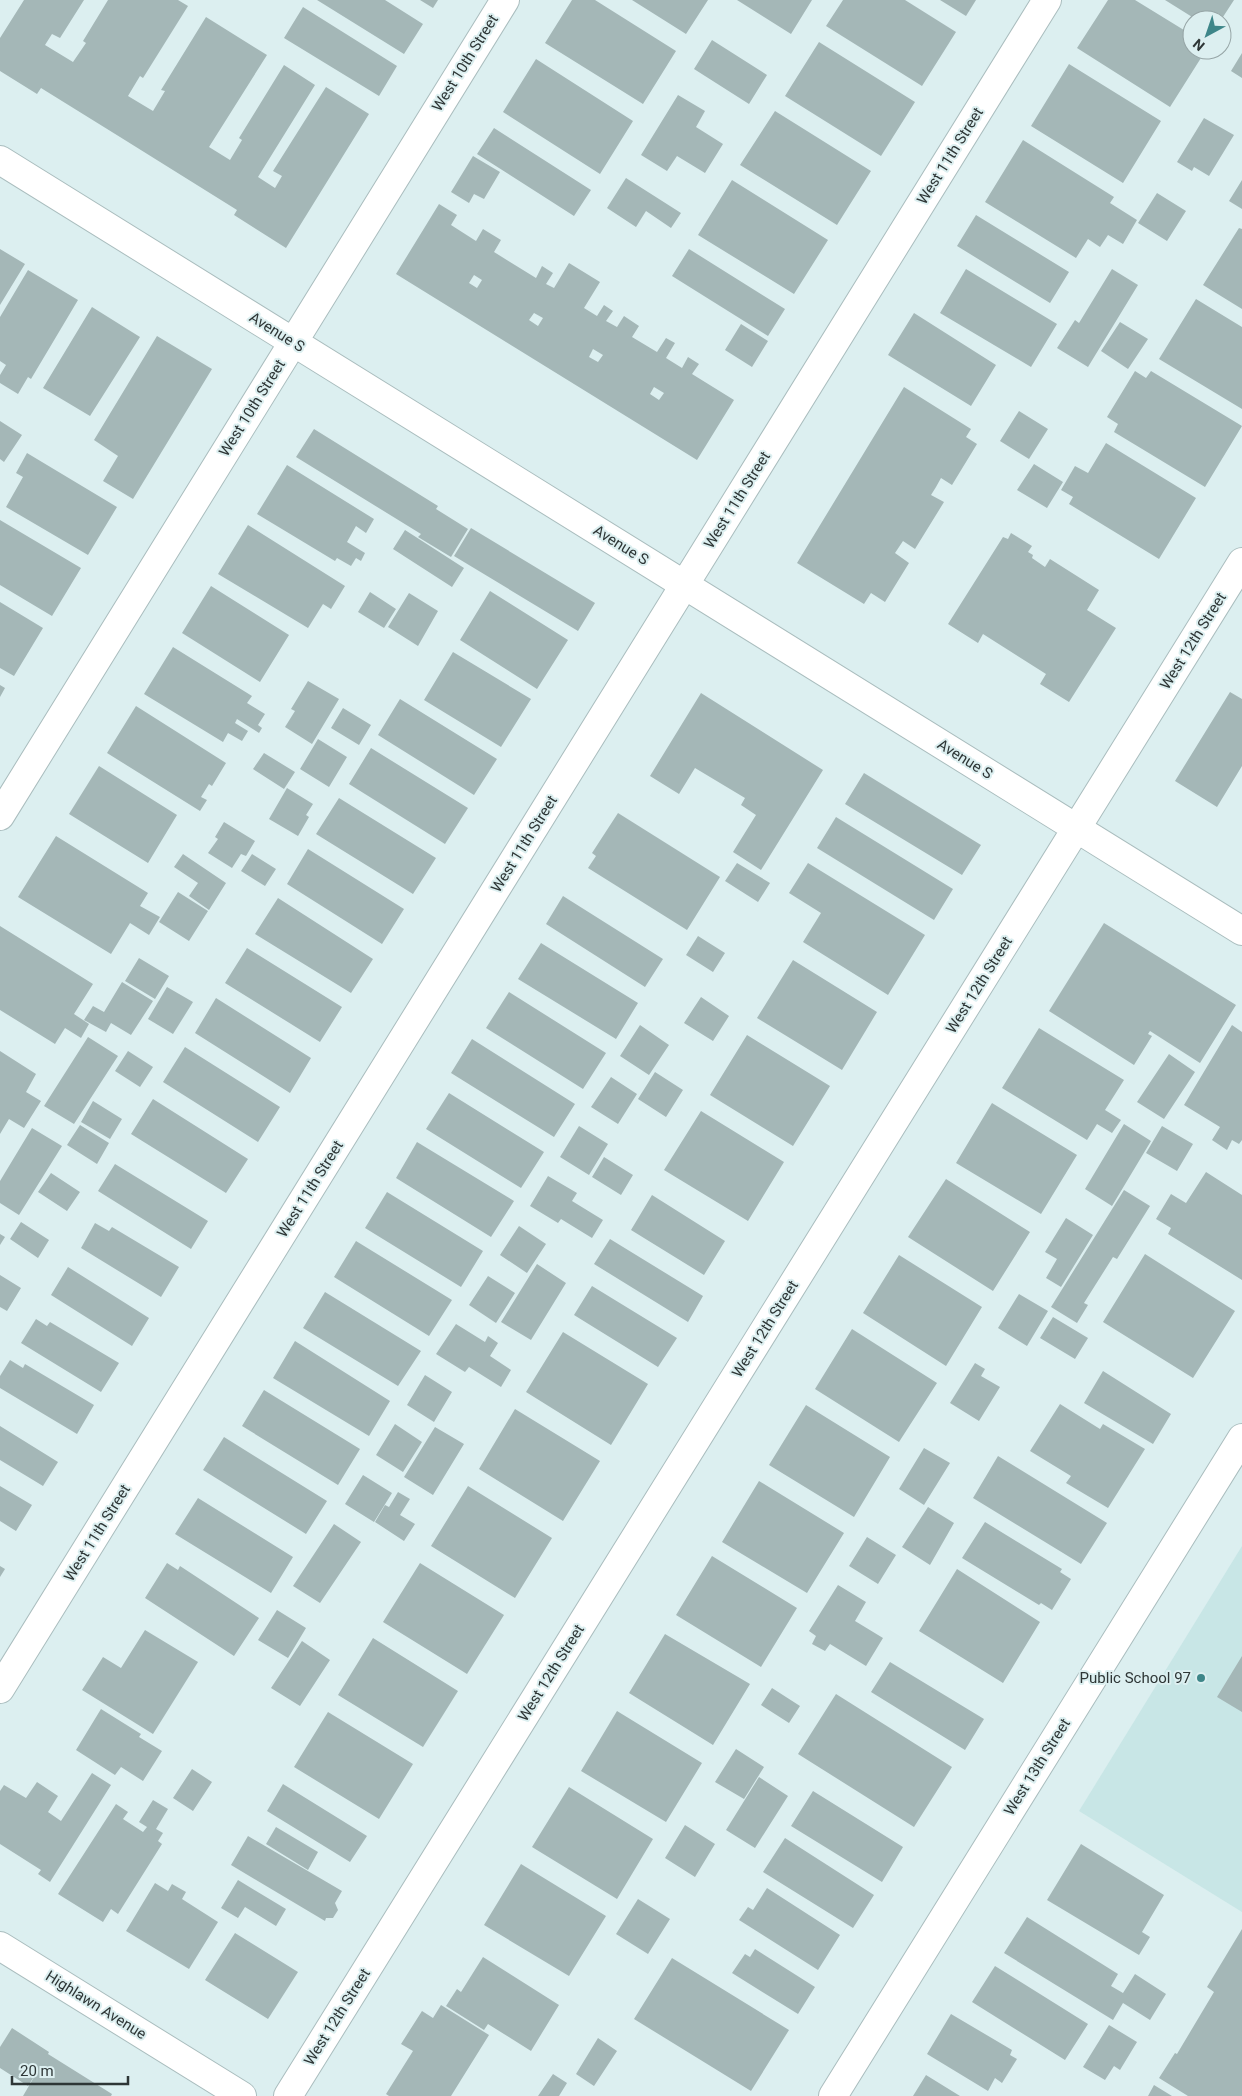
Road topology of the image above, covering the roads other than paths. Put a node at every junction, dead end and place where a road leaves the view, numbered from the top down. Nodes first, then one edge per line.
1 (504, 0) edge
2 (1047, 0) edge
3 (0, 160) edge
4 (293, 341) junction
5 (1242, 562) edge
6 (684, 585) junction
7 (0, 816) edge
8 (1076, 828) junction
9 (1242, 931) edge
10 (1242, 1438) edge
11 (0, 1689) edge
12 (0, 1946) edge
13 (242, 2096) edge
14 (288, 2096) edge
15 (833, 2096) edge

1 - 4 street, West 10th Street
2 - 6 street, West 11th Street
3 - 4 street, Avenue S
4 - 6 street, Avenue S
4 - 7 street, West 10th Street
5 - 8 street, West 12th Street
6 - 8 street, Avenue S
6 - 11 street, West 11th Street
8 - 9 street, Avenue S
8 - 14 street, West 12th Street
10 - 15 street, West 13th Street
12 - 13 street, Highlawn Avenue

